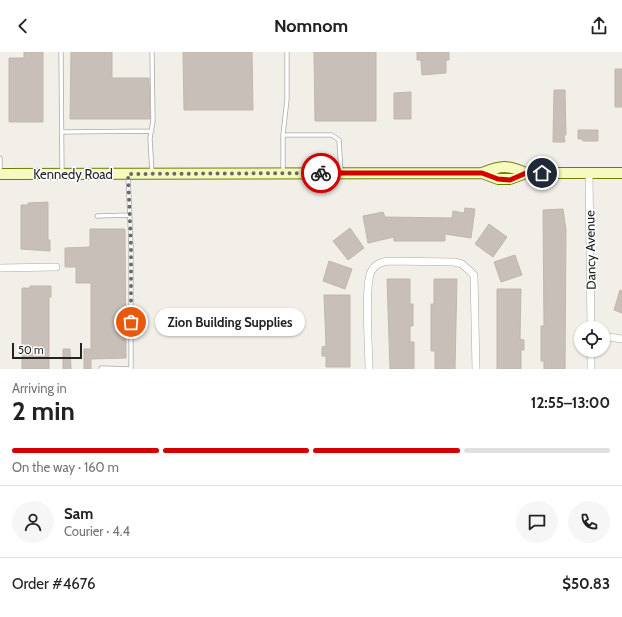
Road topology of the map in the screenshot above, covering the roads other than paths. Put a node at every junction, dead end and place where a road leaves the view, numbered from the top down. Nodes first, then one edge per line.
1 (61, 52) edge
2 (152, 52) edge
3 (287, 52) edge
4 (152, 131) junction
5 (62, 132) junction
6 (283, 135) junction
7 (0, 158) edge
8 (62, 173) junction
9 (283, 173) junction
10 (342, 173) junction
11 (589, 173) junction
12 (622, 173) edge
13 (0, 174) edge
14 (128, 174) junction
15 (152, 174) junction
16 (130, 215) junction
17 (97, 216) dead end
18 (56, 267) dead end
19 (0, 268) edge
20 (591, 321) edge
21 (610, 337) edge
22 (622, 339) edge
23 (591, 357) edge
24 (101, 368) edge
25 (131, 369) edge
26 (369, 369) edge
27 (476, 369) edge
28 (591, 369) edge

1 - 5 lane
2 - 4 lane
3 - 6 lane
4 - 5 lane
4 - 15 lane
5 - 8 lane
6 - 9 lane
6 - 10 lane
7 - 13 lane
8 - 13 main road, Kennedy Road
8 - 14 main road, Kennedy Road
9 - 10 main road, Kennedy Road
9 - 15 main road, Kennedy Road
10 - 11 main road, Kennedy Road
11 - 12 main road, Kennedy Road
11 - 20 street, Dancy Avenue
14 - 15 main road, Kennedy Road
14 - 16 lane
16 - 17 lane
16 - 25 lane
18 - 19 street
21 - 22 street
23 - 28 street
24 - 25 lane
26 - 27 street

